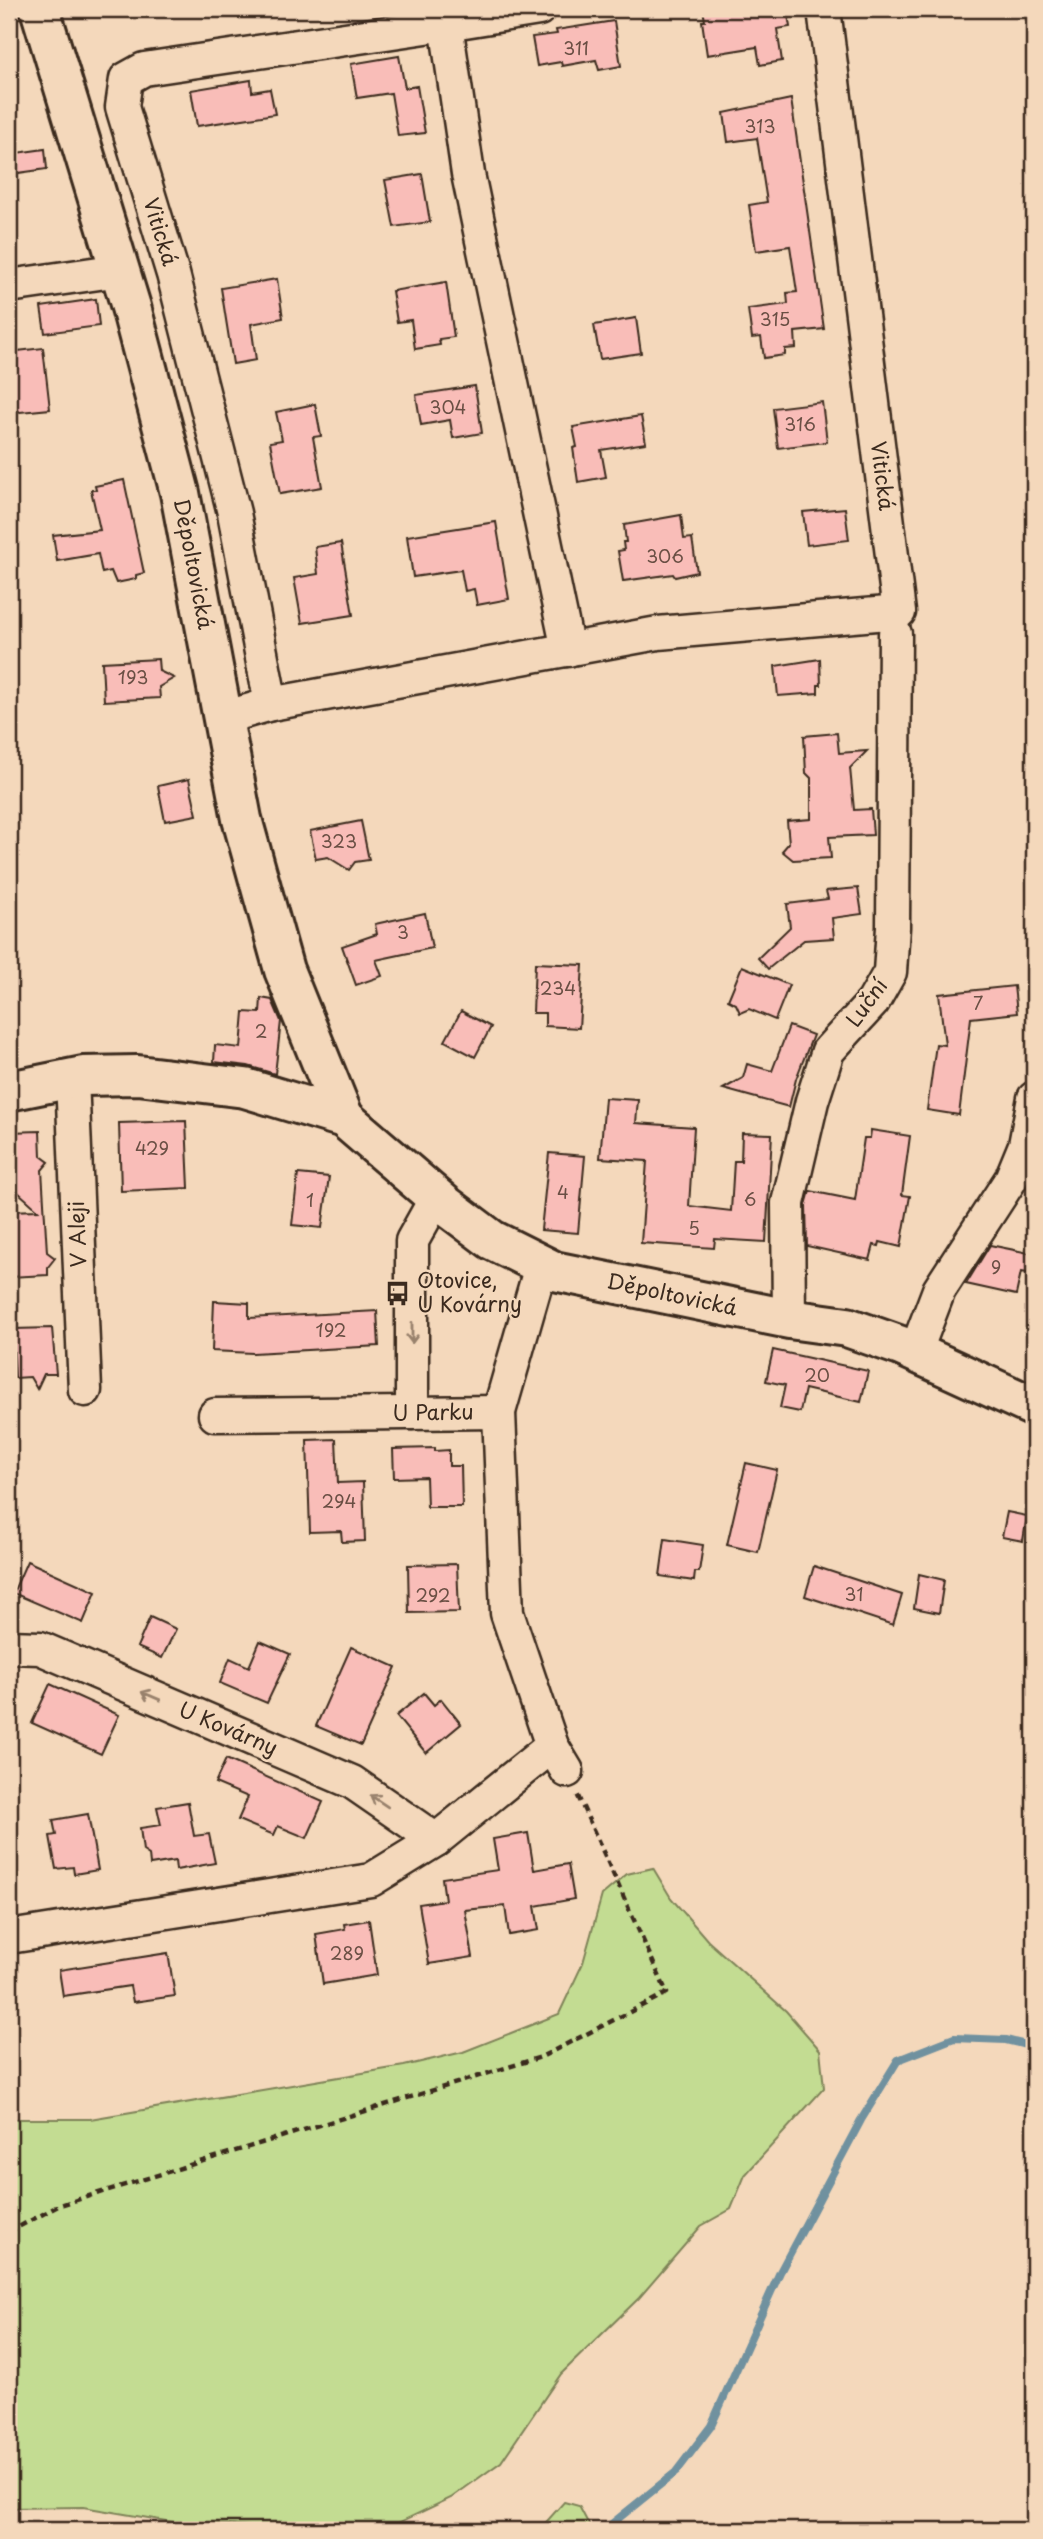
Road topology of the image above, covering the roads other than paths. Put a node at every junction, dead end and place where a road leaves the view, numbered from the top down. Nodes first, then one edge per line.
1 (40, 9) edge
2 (539, 9) edge
3 (824, 9) edge
4 (446, 24) junction
5 (120, 270) junction
6 (9, 286) edge
7 (895, 634) dead end
8 (568, 650) junction
9 (271, 704) junction
10 (223, 718) junction
11 (72, 1078) junction
12 (9, 1091) edge
13 (1034, 1098) edge
14 (344, 1118) junction
15 (436, 1198) junction
16 (541, 1266) junction
17 (789, 1319) junction
18 (915, 1353) junction
19 (85, 1390) dead end
20 (1034, 1407) edge
21 (499, 1412) junction
22 (412, 1413) junction
23 (215, 1415) dead end
24 (9, 1647) edge
25 (436, 1840) junction
26 (9, 1937) edge

1 - 5 street, Děpoltovická
2 - 4 street, Vitická
3 - 8 street, Vitická
4 - 8 street
4 - 9 street, Vitická
5 - 6 street
5 - 10 street, Děpoltovická
7 - 17 street, Luční
8 - 9 street, Vitická
9 - 10 street, Vitická
10 - 14 street, Děpoltovická
11 - 12 street, Děpoltovická
11 - 14 street, Děpoltovická
11 - 19 street, V Aleji
13 - 18 street
14 - 15 street, Děpoltovická
15 - 16 street, Děpoltovická
15 -> 22 street
16 - 17 street, Děpoltovická
16 - 21 street, U Parku
17 - 18 street, Děpoltovická
18 - 20 street, Děpoltovická
21 - 22 street, U Parku
21 - 25 street
22 - 23 street, U Parku
25 -> 24 street, U Kovárny
25 - 26 street

